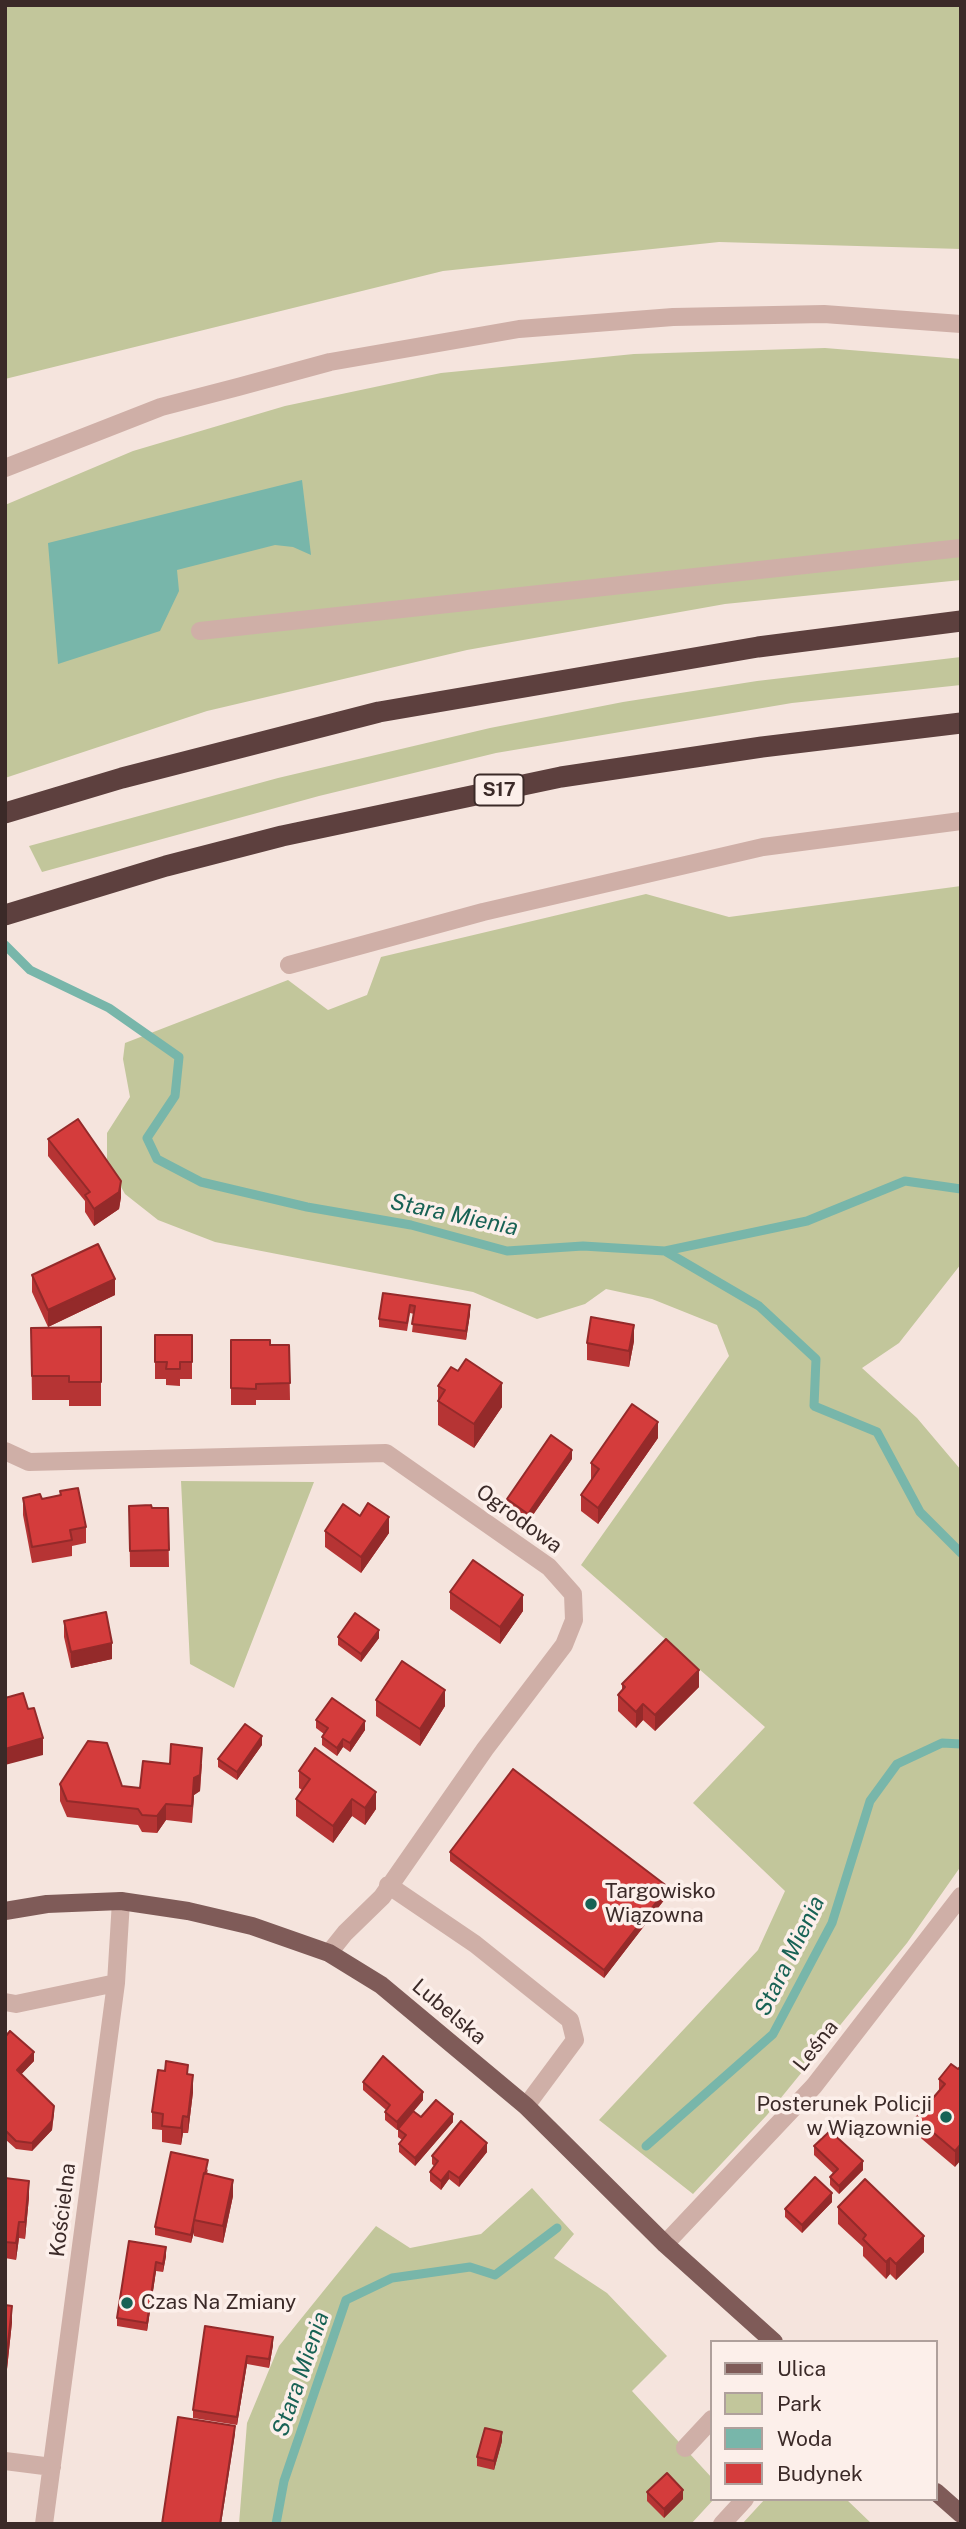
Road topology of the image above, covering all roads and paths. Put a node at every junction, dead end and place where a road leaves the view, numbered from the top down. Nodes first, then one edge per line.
1 (961, 324) edge
2 (5, 468) edge
3 (961, 548) edge
4 (961, 621) edge
5 (200, 631) dead end
6 (961, 723) edge
7 (5, 813) edge
8 (961, 821) edge
9 (5, 915) edge
10 (289, 965) dead end
11 (5, 1451) edge
12 (388, 1885) junction
13 (961, 1896) edge
14 (121, 1901) junction
15 (5, 1911) edge
16 (329, 1953) junction
17 (116, 1983) junction
18 (5, 2002) edge
19 (526, 2106) junction
20 (665, 2244) junction
21 (772, 2340) edge
22 (710, 2421) edge
23 (685, 2448) dead end
24 (5, 2461) edge
25 (52, 2467) junction
26 (938, 2494) edge
27 (743, 2501) edge
28 (961, 2514) edge
29 (44, 2524) edge
30 (722, 2524) edge

1 - 2 street
3 - 5 street
4 - 7 highway
6 - 9 highway, S17
8 - 10 street
11 - 12 street, Ogrodowa
12 - 16 street, Ogrodowa
12 - 19 street
13 - 20 street, Leśna
14 - 15 main road, Lubelska
14 - 16 main road, Lubelska
14 - 17 street, Kościelna
16 - 19 main road, Lubelska
17 - 18 street
17 - 25 street, Kościelna
19 - 20 main road, Lubelska
20 - 21 main road, Lubelska
22 - 23 street
24 - 25 street
25 - 29 street, Kościelna
26 - 28 main road
27 - 30 street

